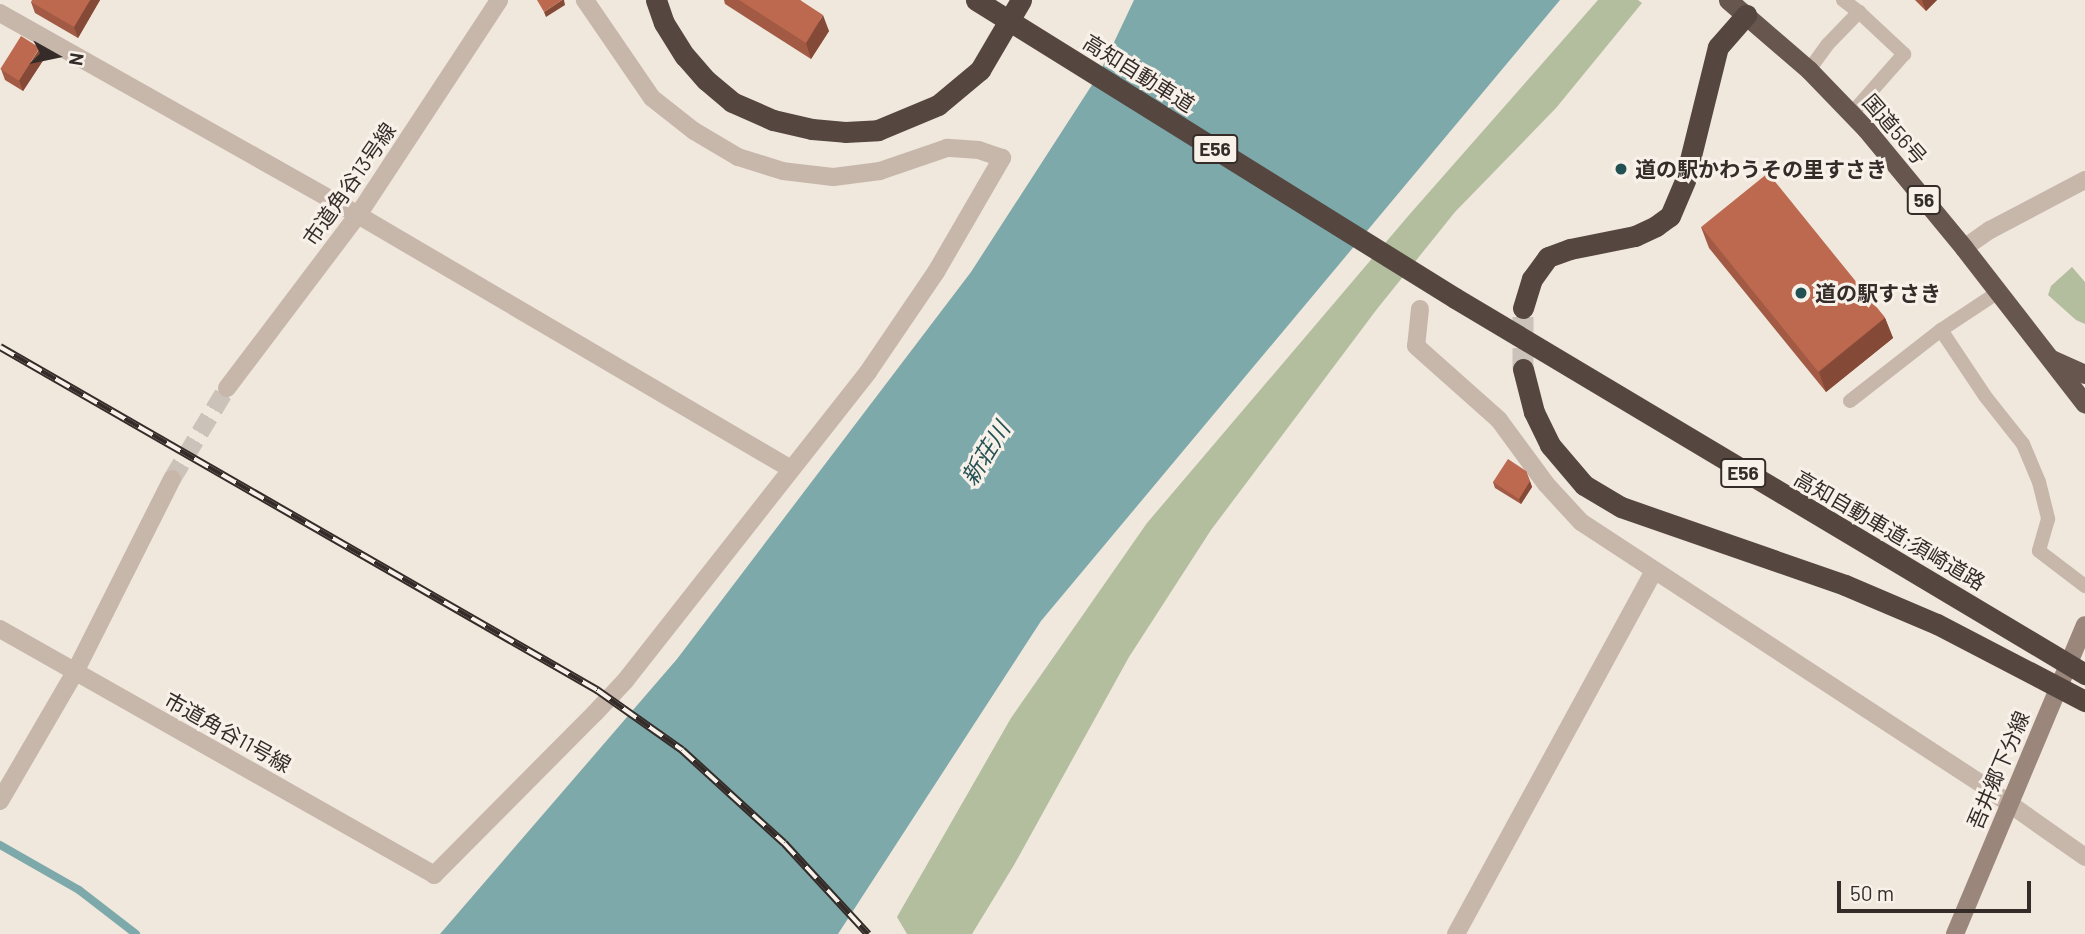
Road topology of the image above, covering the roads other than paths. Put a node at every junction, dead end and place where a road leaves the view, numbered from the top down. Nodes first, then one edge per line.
1 (499, 0) edge
2 (585, 0) edge
3 (656, 0) edge
4 (976, 0) edge
5 (1021, 0) edge
6 (1843, 0) edge
7 (1739, 9) edge
8 (1859, 12) junction
9 (0, 13) edge
10 (1809, 70) junction
11 (1852, 113) junction
12 (2085, 180) edge
13 (358, 215) junction
14 (1964, 248) junction
15 (1997, 293) junction
16 (1455, 298) joint
17 (1523, 308) tunnel mouth
18 (1420, 309) dead end
19 (1941, 330) junction
20 (2048, 358) junction
21 (1523, 369) tunnel mouth
22 (2085, 374) edge
23 (227, 388) tunnel mouth
24 (1850, 401) dead end
25 (2085, 404) edge
26 (791, 469) junction
27 (173, 479) tunnel mouth
28 (1654, 571) junction
29 (2085, 586) edge
30 (2085, 625) edge
31 (0, 629) edge
32 (75, 672) junction
33 (2085, 674) edge
34 (2085, 701) edge
35 (0, 801) edge
36 (2008, 804) junction
37 (2085, 857) edge
38 (1456, 934) edge
39 (1955, 934) edge

1 - 13 street, 市道角谷13号線
2 - 26 street
3 - 5 highway
4 - 16 highway, 高知自動車道 / E56
6 - 8 lane
7 - 10 highway, 国道56号 / 56
7 - 17 highway
8 - 10 lane
8 - 11 lane
9 - 13 street
10 - 11 highway, 国道56号 / 56
11 - 14 highway, 国道56号 / 56
12 - 14 street
13 - 23 street, 市道角谷13号線
13 - 26 street
14 - 15 highway, 国道56号 / 56
15 - 19 lane
15 - 20 highway, 国道56号 / 56
16 - 33 highway, 高知自動車道;須崎道路 / E56
18 - 28 street
19 - 24 lane
19 - 29 lane
20 - 22 highway
20 - 25 highway, 国道56号 / 56
21 - 34 highway
26 - 32 street, 市道角谷11号線
27 - 32 street
28 - 36 street
28 - 38 street
30 - 36 main road, 吾井郷下分線
31 - 32 street, 市道角谷11号線
32 - 35 street
36 - 37 street
36 - 39 main road, 吾井郷下分線

